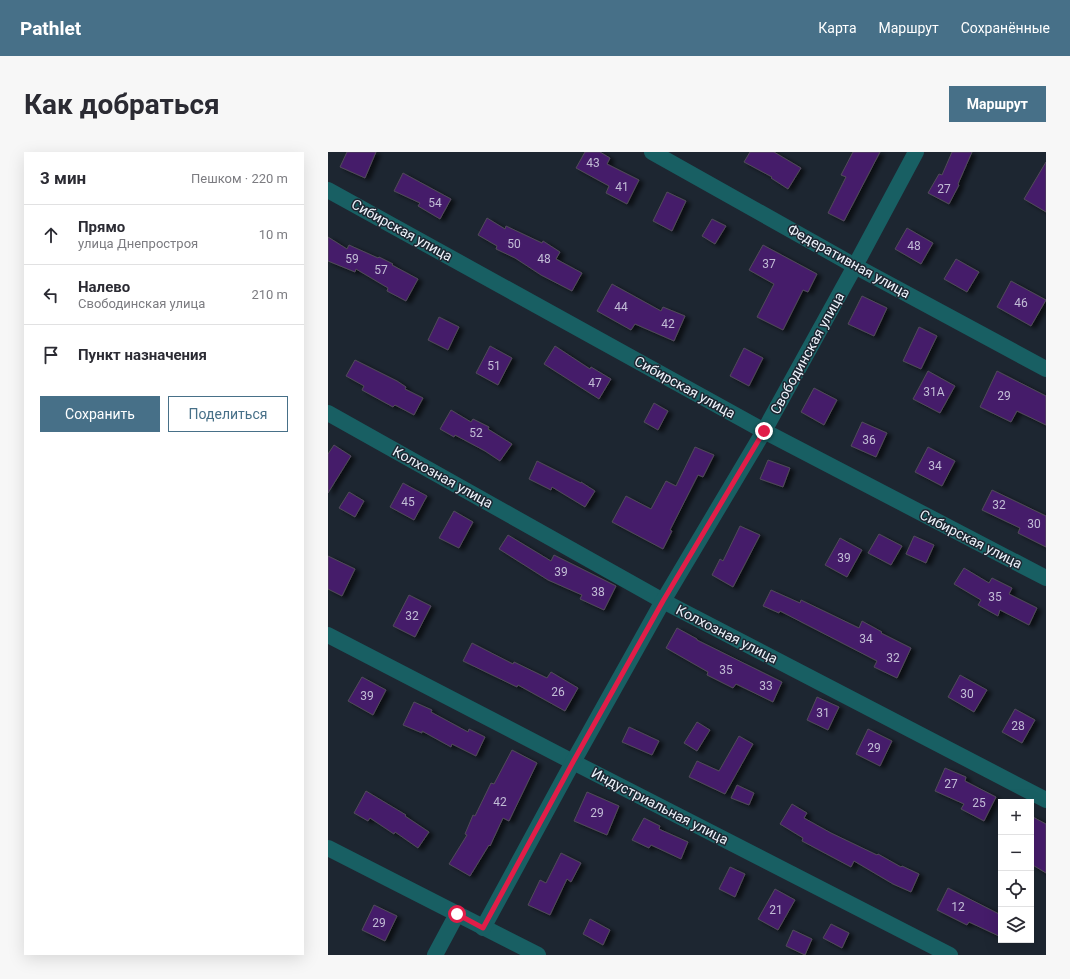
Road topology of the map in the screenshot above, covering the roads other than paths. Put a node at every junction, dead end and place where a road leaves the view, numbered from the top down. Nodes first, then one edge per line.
1 (652, 152) edge
2 (916, 152) edge
3 (328, 190) edge
4 (855, 266) junction
5 (1046, 369) edge
6 (328, 413) edge
7 (764, 431) junction
8 (1046, 578) edge
9 (663, 601) junction
10 (328, 635) edge
11 (573, 762) junction
12 (1046, 800) edge
13 (328, 848) edge
14 (457, 914) junction
15 (483, 928) junction
16 (435, 955) edge
17 (538, 955) edge
18 (950, 955) edge

1 - 4 street, Федеративная улица
2 - 4 street, Свободинская улица
3 - 7 street, Сибирская улица
4 - 5 street, Федеративная улица
4 - 7 street, Свободинская улица
6 - 9 street, Колхозная улица
7 - 8 street, Сибирская улица
7 - 9 street, Свободинская улица
9 - 11 street, Свободинская улица
9 - 12 street, Колхозная улица
10 - 11 street, Индустриальная улица
11 - 15 street, Свободинская улица
11 - 18 street, Индустриальная улица
13 - 14 street
14 - 15 street
14 - 16 street
15 - 17 street

